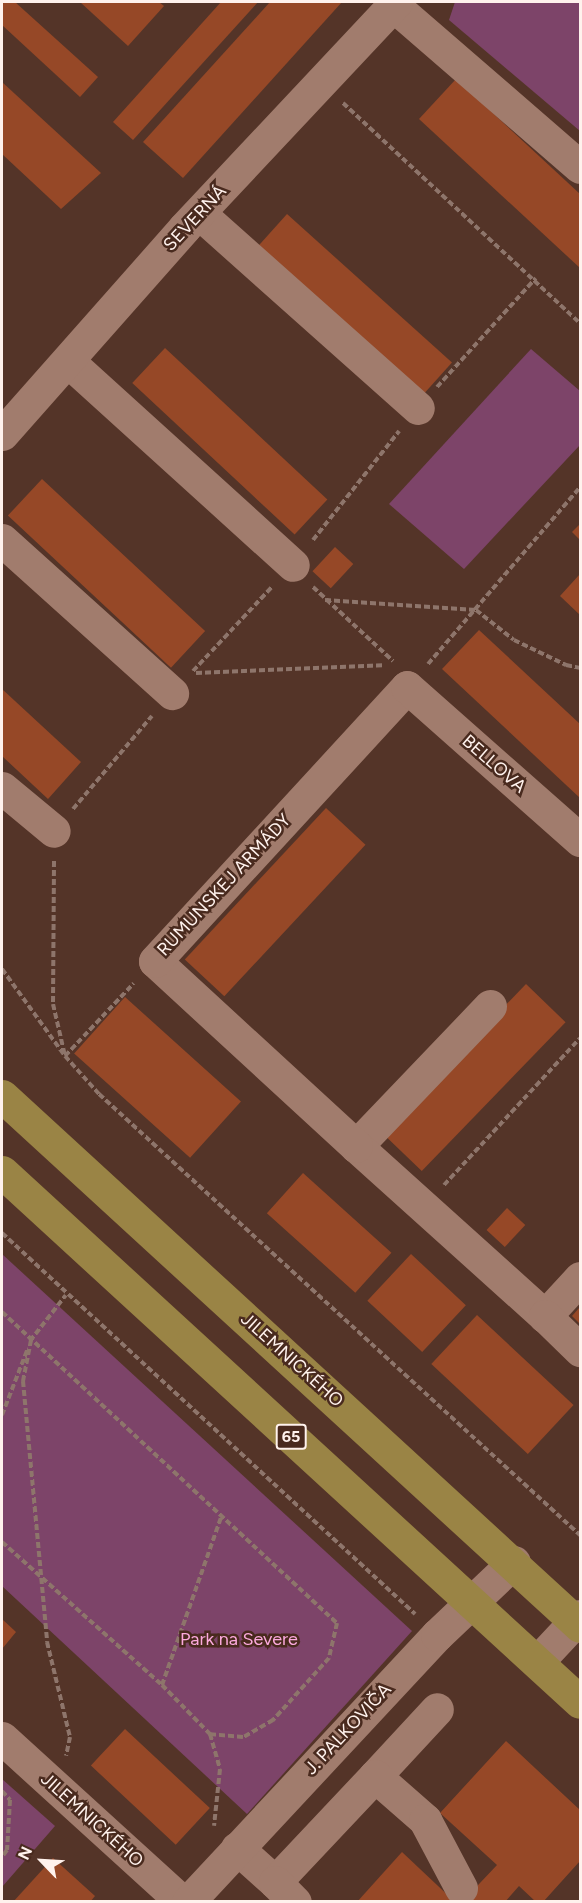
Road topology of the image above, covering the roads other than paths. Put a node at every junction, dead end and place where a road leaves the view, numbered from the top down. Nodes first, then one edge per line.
1 (395, 3) edge
2 (580, 166) edge
3 (199, 213) junction
4 (69, 362) junction
5 (418, 408) dead end
6 (2, 435) edge
7 (2, 540) edge
8 (293, 565) road end
9 (181, 683) road end
10 (407, 687) joint
11 (2, 788) edge
12 (54, 831) road end
13 (580, 840) edge
14 (490, 1006) dead end
15 (2, 1096) edge
16 (356, 1146) junction
17 (2, 1172) edge
18 (580, 1278) edge
19 (545, 1316) junction
20 (580, 1350) edge
21 (514, 1562) junction
22 (473, 1603) junction
23 (579, 1621) edge
24 (537, 1662) junction
25 (580, 1702) edge
26 (437, 1709) dead end
27 (2, 1738) edge
28 (375, 1776) junction
29 (237, 1848) junction
30 (461, 1888) dead end
31 (285, 1892) edge
32 (182, 1902) edge
33 (188, 1902) edge

1 - 2 street, SEVERNÁ
1 - 3 street, SEVERNÁ
3 - 4 street, SEVERNÁ
3 - 5 street
4 - 6 street, SEVERNÁ
4 - 8 street
7 - 9 street
10 - 13 street, BELLOVA
10 - 16 street, RUMUNSKEJ ARMÁDY
11 - 12 street
14 - 16 street
15 - 21 main road, JILEMNICKÉHO
16 - 19 street, RUMUNSKEJ ARMÁDY
17 - 22 main road, 65
18 - 19 street
19 - 20 street, RUMUNSKEJ ARMÁDY
21 - 22 street, J. PALKOVIČA
21 - 23 main road, JILEMNICKÉHO
22 - 24 main road, 65
22 - 29 street, J. PALKOVIČA
23 - 24 street
24 - 25 main road, 65
26 - 28 street
27 - 32 street, JILEMNICKÉHO
28 - 30 street
28 - 31 street
29 - 31 street
29 - 33 street, J. PALKOVIČA

